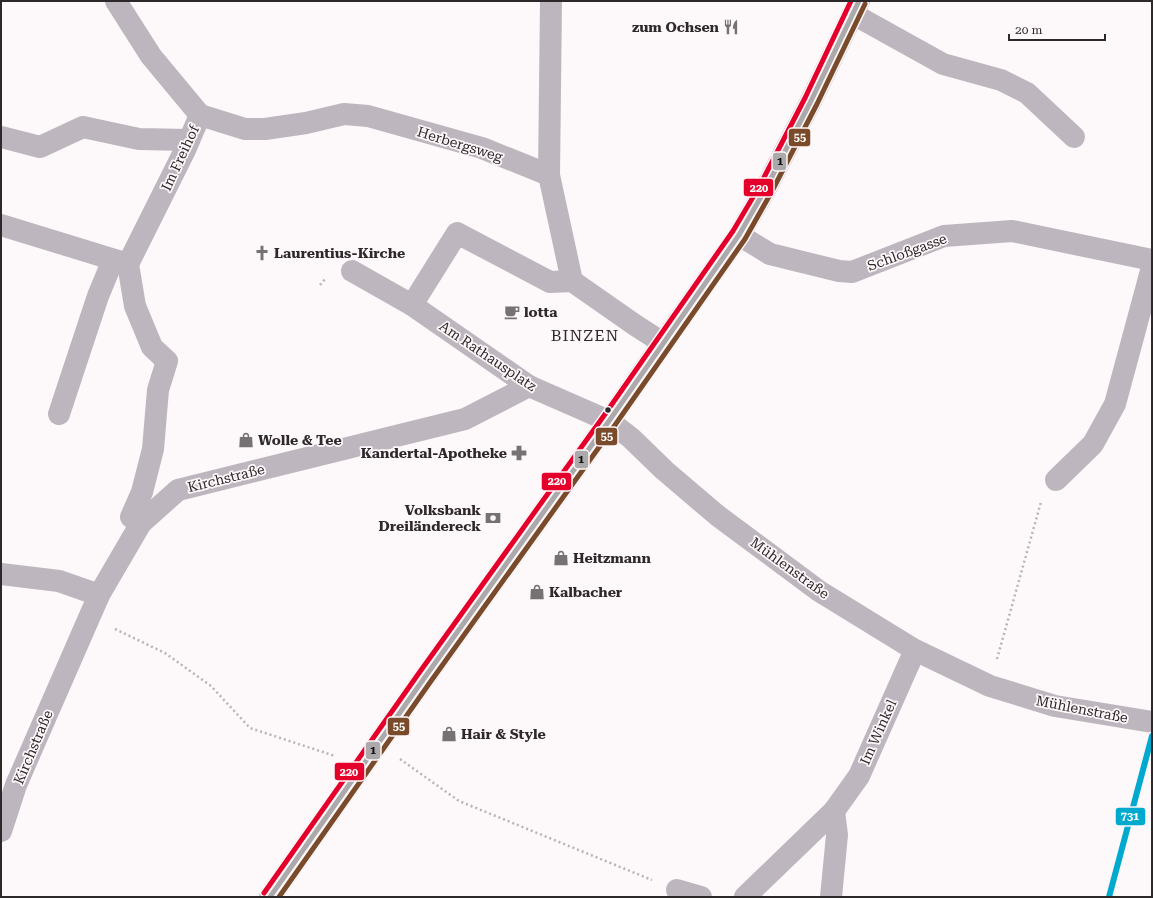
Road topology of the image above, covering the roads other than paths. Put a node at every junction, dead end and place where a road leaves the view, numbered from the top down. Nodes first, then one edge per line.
1 (116, 1) edge
2 (551, 1) edge
3 (856, 8) edge
4 (200, 115) junction
5 (1, 137) edge
6 (1074, 137) dead end
7 (189, 140) junction
8 (549, 175) junction
9 (1, 225) edge
10 (739, 235) junction
11 (1152, 260) edge
12 (120, 262) junction
13 (1152, 267) edge
14 (352, 270) dead end
15 (572, 281) junction
16 (412, 305) junction
17 (663, 342) junction
18 (529, 386) junction
19 (59, 414) dead end
20 (609, 421) junction
21 (1056, 480) road end
22 (141, 523) junction
23 (1, 574) edge
24 (99, 595) junction
25 (915, 650) junction
26 (1152, 722) edge
27 (834, 811) junction
28 (1, 830) edge
29 (677, 890) road end
30 (270, 897) edge
31 (701, 897) edge
32 (745, 897) edge
33 (831, 897) edge

1 - 4 street, Im Freihof
2 - 8 street
3 - 6 street
3 - 10 main road
4 - 7 street, Im Freihof
4 - 8 street, Herbergsweg
5 - 7 street
7 - 12 street, Im Freihof
8 - 15 street
9 - 12 street
10 - 11 street, Schloßgasse
10 - 17 main road
12 - 19 street, Im Freihof
12 - 22 street
13 - 21 street
14 - 16 street, Am Rathausplatz
15 - 16 street
15 - 17 street
16 - 18 street, Am Rathausplatz
17 - 20 main road
18 - 20 street, Am Rathausplatz
18 - 22 street, Kirchstraße
20 - 25 street, Mühlenstraße
20 - 30 main road
22 - 24 street, Kirchstraße
23 - 24 street
24 - 28 street, Kirchstraße
25 - 26 street, Mühlenstraße
25 - 27 street, Im Winkel
27 - 32 street, Im Winkel
27 - 33 street
29 - 31 street

